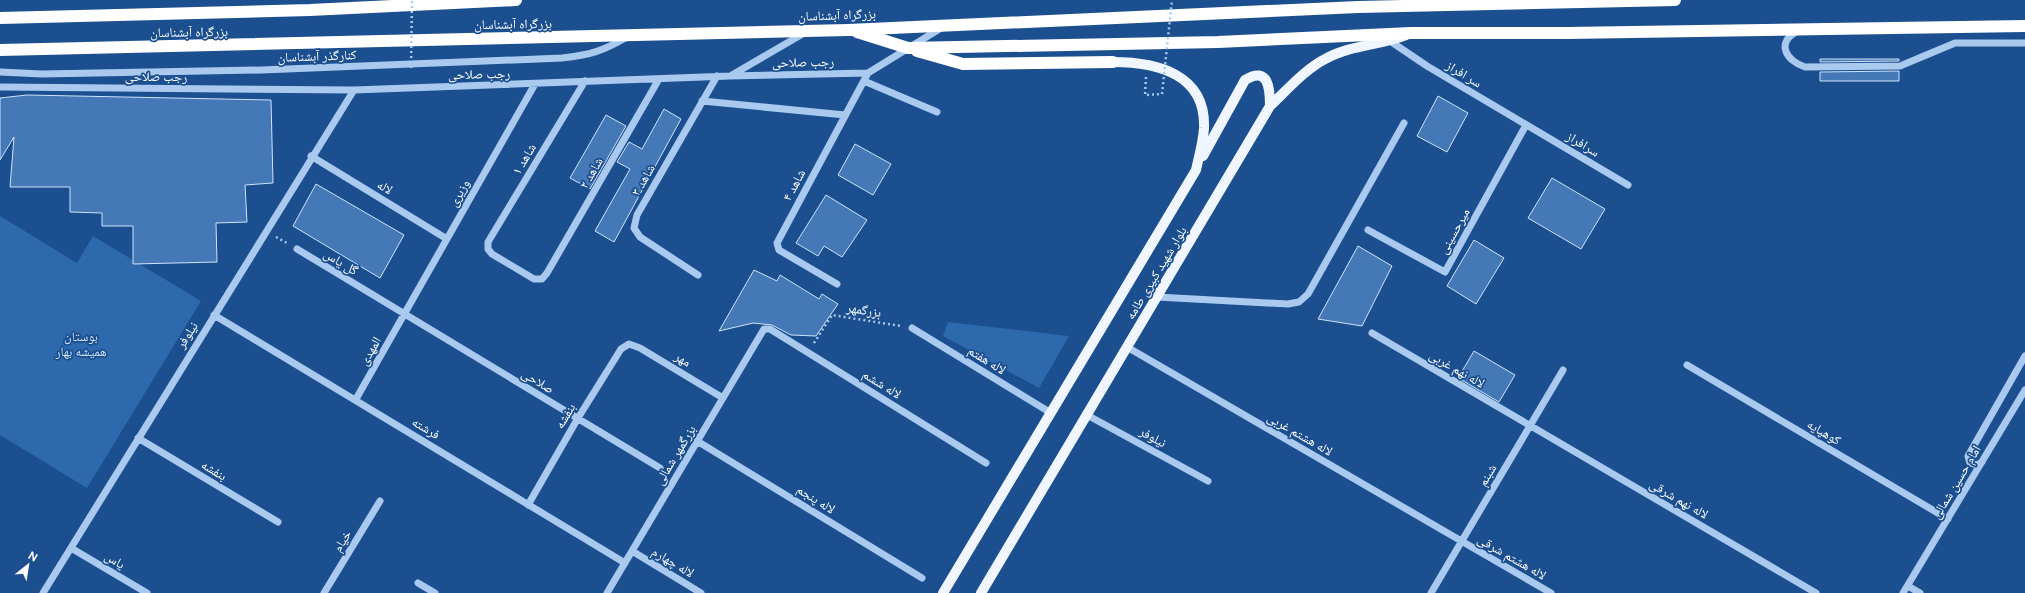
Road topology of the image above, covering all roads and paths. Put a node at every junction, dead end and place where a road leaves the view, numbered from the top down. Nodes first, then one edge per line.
1 (412, 0) edge
2 (516, 0) edge
3 (1172, 0) edge
4 (1675, 0) edge
5 (0, 18) edge
6 (946, 25) junction
7 (2025, 26) edge
8 (1802, 29) junction
9 (848, 30) junction
10 (809, 31) junction
11 (1411, 33) junction
12 (629, 36) junction
13 (1390, 41) junction
14 (2025, 42) edge
15 (908, 48) junction
16 (0, 50) edge
17 (1113, 62) joint
18 (411, 68) dead end
19 (0, 72) edge
20 (868, 73) junction
21 (717, 76) junction
22 (730, 76) junction
23 (660, 79) junction
24 (585, 81) junction
25 (864, 81) junction
26 (535, 84) junction
27 (0, 87) edge
28 (354, 90) junction
29 (1145, 95) dead end
30 (702, 101) junction
31 (1270, 106) junction
32 (936, 112) dead end
33 (845, 115) junction
34 (1404, 123) dead end
35 (1526, 125) junction
36 (311, 156) junction
37 (1196, 170) junction
38 (1628, 185) dead end
39 (266, 230) junction
40 (1368, 230) dead end
41 (447, 239) junction
42 (296, 249) joint
43 (488, 249) joint
44 (698, 275) dead end
45 (837, 284) dead end
46 (1157, 297) junction
47 (404, 314) junction
48 (214, 315) junction
49 (912, 328) joint
50 (764, 329) joint
51 (1372, 334) dead end
52 (629, 344) joint
53 (1127, 347) junction
54 (808, 352) junction
55 (2025, 356) edge
56 (1687, 365) dead end
57 (1563, 370) dead end
58 (2025, 390) edge
59 (723, 398) junction
60 (356, 399) junction
61 (1050, 413) junction
62 (1087, 415) junction
63 (578, 418) junction
64 (1530, 426) junction
65 (138, 438) junction
66 (697, 441) junction
67 (1982, 462) junction
68 (986, 463) dead end
69 (660, 468) dead end
70 (1208, 480) dead end
71 (380, 501) dead end
72 (528, 505) junction
73 (1948, 519) junction
74 (278, 522) dead end
75 (1462, 542) junction
76 (71, 548) junction
77 (632, 551) junction
78 (625, 563) junction
79 (922, 578) dead end
80 (418, 583) dead end
81 (1907, 589) edge
82 (43, 593) edge
83 (147, 593) edge
84 (324, 593) edge
85 (435, 593) edge
86 (607, 593) edge
87 (701, 593) edge
88 (943, 593) edge
89 (981, 593) edge
90 (1431, 593) edge
91 (1550, 593) edge
92 (1816, 593) edge
93 (1902, 593) edge
94 (1920, 593) edge

1 - 18 path, bridge
2 - 5 highway, بزرگراه آبشناسان
3 - 29 path, bridge
4 - 6 highway, بزرگراه آبشناسان
6 - 9 highway, بزرگراه آبشناسان
6 - 15 street
7 - 8 highway
8 - 11 highway
8 - 14 street
9 - 10 highway, بزرگراه آبشناسان
9 - 15 highway
10 - 12 highway, بزرگراه آبشناسان
10 - 22 street
11 - 13 main road, بلوار شهید کبیری طامه
11 - 15 highway
12 - 16 highway, بزرگراه آبشناسان
12 - 19 street, کنارگذر آبشناسان
13 - 31 main road, بلوار شهید کبیری طامه
13 - 35 street, سر افراز
15 - 17 highway
15 - 20 street
17 - 37 main road, بلوار شهید کبیری طامه
20 - 22 street, رجب صلاحی
20 - 25 street, شاهد ۴
21 - 22 street, رجب صلاحی
21 - 23 street, رجب صلاحی
21 - 30 street, شاهد ۳
23 - 24 street, رجب صلاحی
23 - 43 street, شاهد ۲
24 - 26 street, رجب صلاحی
24 - 43 street, شاهد ۱
25 - 32 street
25 - 33 street, شاهد ۴
26 - 28 street, رجب صلاحی
26 - 41 street, وزیری
27 - 28 street, رجب صلاحی
28 - 36 street, نیلوفر
30 - 33 street
30 - 44 street, شاهد ۳
31 - 37 main road
31 - 46 main road, بلوار شهید کبیری طامه
33 - 45 street, شاهد ۴
34 - 46 street
35 - 38 street, سرافراز
35 - 40 street, میرحسینی
36 - 39 street, نیلوفر
36 - 41 street, لاله
37 - 61 main road, بلوار شهید کبیری طامه
39 - 42 path
39 - 48 street, نیلوفر
41 - 47 street, وزیری
42 - 47 street, گل یاس
46 - 53 main road, بلوار شهید کبیری طامه
47 - 60 street, المهدی
47 - 63 street, صلاحی
48 - 60 street, فرشته
48 - 65 street, نیلوفر
49 - 54 path, بزرگمهر
49 - 61 street, لاله هفتم
50 - 54 street, لاله ششم
50 - 59 street, بزرگمهر شمالی
51 - 64 street, لاله نهم غربی
52 - 59 street, مهر
52 - 63 street, بنفشه
53 - 62 main road, بلوار شهید کبیری طامه
53 - 75 street, لاله هشتم غربی
54 - 68 street, لاله ششم
55 - 67 street
56 - 73 street, کوهپایه
57 - 64 street, شبنم
58 - 67 street, امام حسین شمالی
59 - 66 street, بزرگمهر شمالی
60 - 72 street, فرشته
61 - 88 main road, بلوار شهید کبیری طامه
62 - 70 street, نیلوفر
62 - 89 main road, بلوار شهید کبیری طامه
63 - 69 street, صلاحی
63 - 72 street, بنفشه
64 - 75 street, شبنم
64 - 92 street, لاله نهم شرقی
65 - 74 street, بنفشه
65 - 76 street, نیلوفر
66 - 77 street, بزرگمهر شمالی
66 - 79 street, لاله پنجم
67 - 73 street, امام حسین شمالی
71 - 84 street, خیام
72 - 78 street, فرشته
73 - 81 street, امام حسین شمالی
75 - 90 street, شبنم
75 - 91 street, لاله هشتم شرقی
76 - 82 street, نیلوفر
76 - 83 street, یاس
77 - 78 street, بزرگمهر شمالی
77 - 87 street, لاله چهارم
78 - 86 street, بزرگمهر شمالی
80 - 85 street
81 - 93 street, امام حسین شمالی
81 - 94 street

